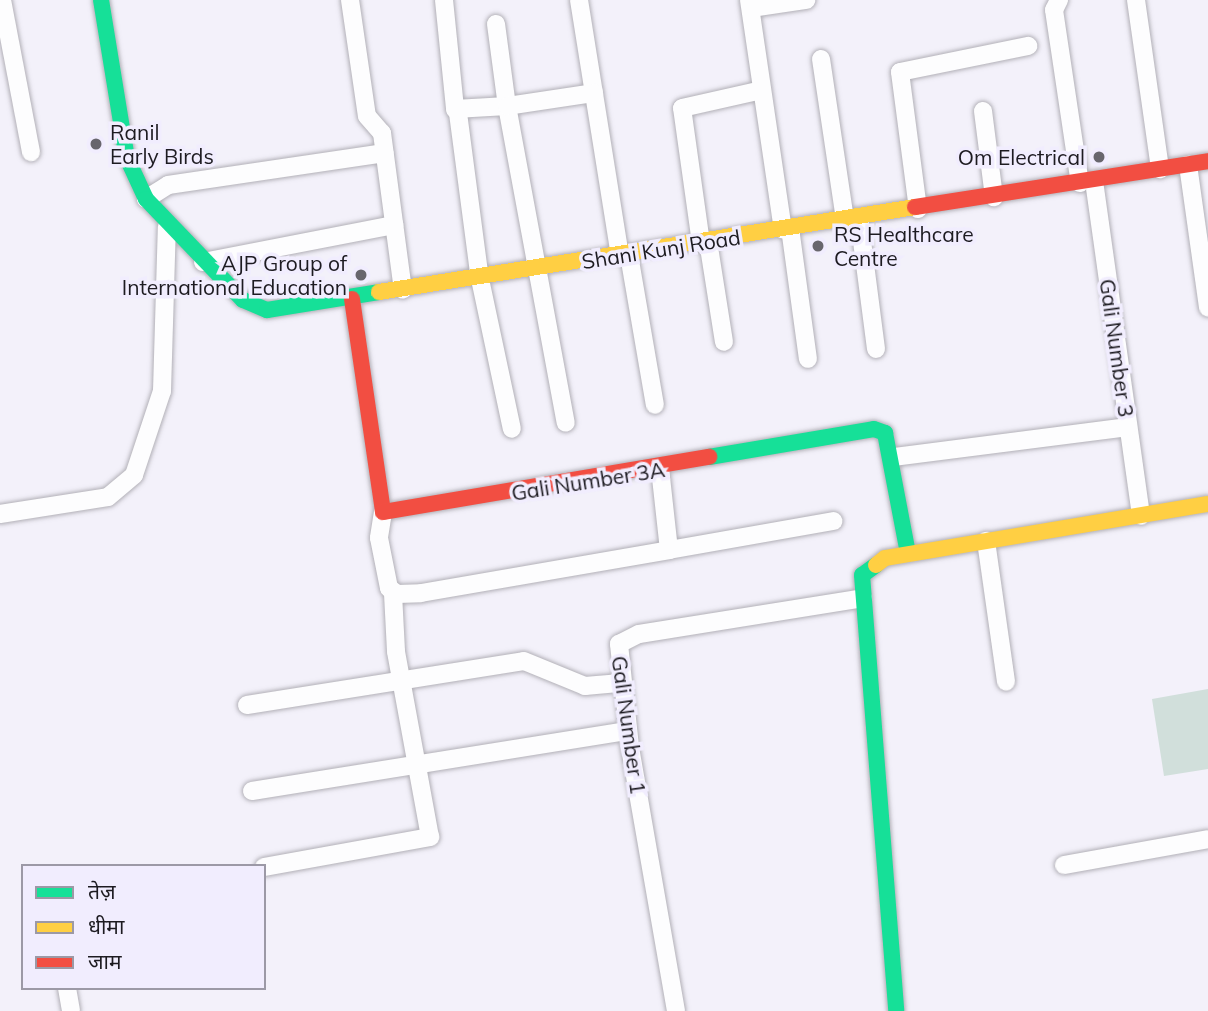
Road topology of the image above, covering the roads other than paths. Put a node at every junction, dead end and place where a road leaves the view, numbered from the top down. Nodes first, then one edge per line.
1 (2, 0) edge
2 (102, 0) edge
3 (350, 0) edge
4 (444, 0) edge
5 (579, 0) edge
6 (806, 0) edge
7 (1059, 0) edge
8 (1136, 0) edge
9 (750, 4) edge
10 (496, 24) dead end
11 (1028, 46) dead end
12 (821, 59) dead end
13 (6, 64) edge
14 (762, 90) junction
15 (594, 93) junction
16 (507, 106) junction
17 (983, 111) dead end
18 (458, 113) junction
19 (31, 152) dead end
20 (385, 153) junction
21 (1208, 161) edge
22 (1188, 165) junction
23 (1160, 169) junction
24 (1087, 182) junction
25 (994, 197) junction
26 (146, 199) junction
27 (918, 209) junction
28 (852, 219) junction
29 (394, 225) junction
30 (167, 227) junction
31 (786, 228) junction
32 (704, 242) junction
33 (624, 256) junction
34 (203, 262) junction
35 (537, 270) junction
36 (480, 279) junction
37 (403, 290) junction
38 (352, 299) junction
39 (1208, 308) edge
40 (724, 342) dead end
41 (876, 349) dead end
42 (808, 359) dead end
43 (655, 405) dead end
44 (566, 423) dead end
45 (1128, 427) junction
46 (512, 429) dead end
47 (894, 457) junction
48 (660, 470) junction
49 (1208, 504) edge
50 (383, 512) junction
51 (0, 514) edge
52 (1142, 516) junction
53 (833, 521) dead end
54 (986, 541) junction
55 (670, 550) junction
56 (908, 554) junction
57 (393, 593) junction
58 (863, 598) junction
59 (402, 682) junction
60 (1006, 682) dead end
61 (621, 683) junction
62 (247, 705) dead end
63 (627, 731) junction
64 (419, 765) junction
65 (252, 792) dead end
66 (1208, 839) edge
67 (1064, 865) dead end
68 (266, 867) edge
69 (67, 990) edge
70 (71, 1011) edge
71 (676, 1011) edge
72 (896, 1011) edge

1 - 13 street
2 - 26 street
3 - 20 street
4 - 18 street
5 - 15 street
6 - 9 street
7 - 24 street, Gali Number 3
8 - 23 street
9 - 14 street
10 - 16 street
11 - 27 street
12 - 28 street
13 - 19 street
14 - 31 street
14 - 32 street
15 - 16 street
15 - 33 street
16 - 18 street
16 - 35 street
17 - 25 street
18 - 36 street
20 - 26 street
20 - 29 street
21 - 22 street, Shani Kunj Road
22 - 23 street, Shani Kunj Road
22 - 39 street
23 - 24 street, Shani Kunj Road
24 - 25 street, Shani Kunj Road
24 - 45 street, Gali Number 3
25 - 27 street, Shani Kunj Road
26 - 30 street
27 - 28 street, Shani Kunj Road
28 - 31 street, Shani Kunj Road
28 - 41 street
29 - 34 street
29 - 37 street
30 - 34 street
30 - 51 street
31 - 32 street, Shani Kunj Road
31 - 42 street
32 - 33 street, Shani Kunj Road
32 - 40 street
33 - 35 street, Shani Kunj Road
33 - 43 street
34 - 38 street, Shani Kunj Road
35 - 36 street, Shani Kunj Road
35 - 44 street
36 - 37 street, Shani Kunj Road
36 - 46 street
37 - 38 street, Shani Kunj Road
38 - 50 street
45 - 47 street
45 - 52 street, Gali Number 3
47 - 48 street, Gali Number 3A
47 - 56 street, Gali Number 3A
48 - 50 street, Gali Number 3A
48 - 55 street
49 - 52 street
50 - 57 street
52 - 54 street
53 - 55 street
54 - 56 street
54 - 60 street
55 - 57 street
56 - 58 street
57 - 59 street
58 - 61 street, Gali Number 1
58 - 72 street
59 - 61 street
59 - 62 street
59 - 64 street
61 - 63 street, Gali Number 1
63 - 64 street
63 - 71 street, Gali Number 1
64 - 65 street
64 - 68 street
66 - 67 street
69 - 70 street

